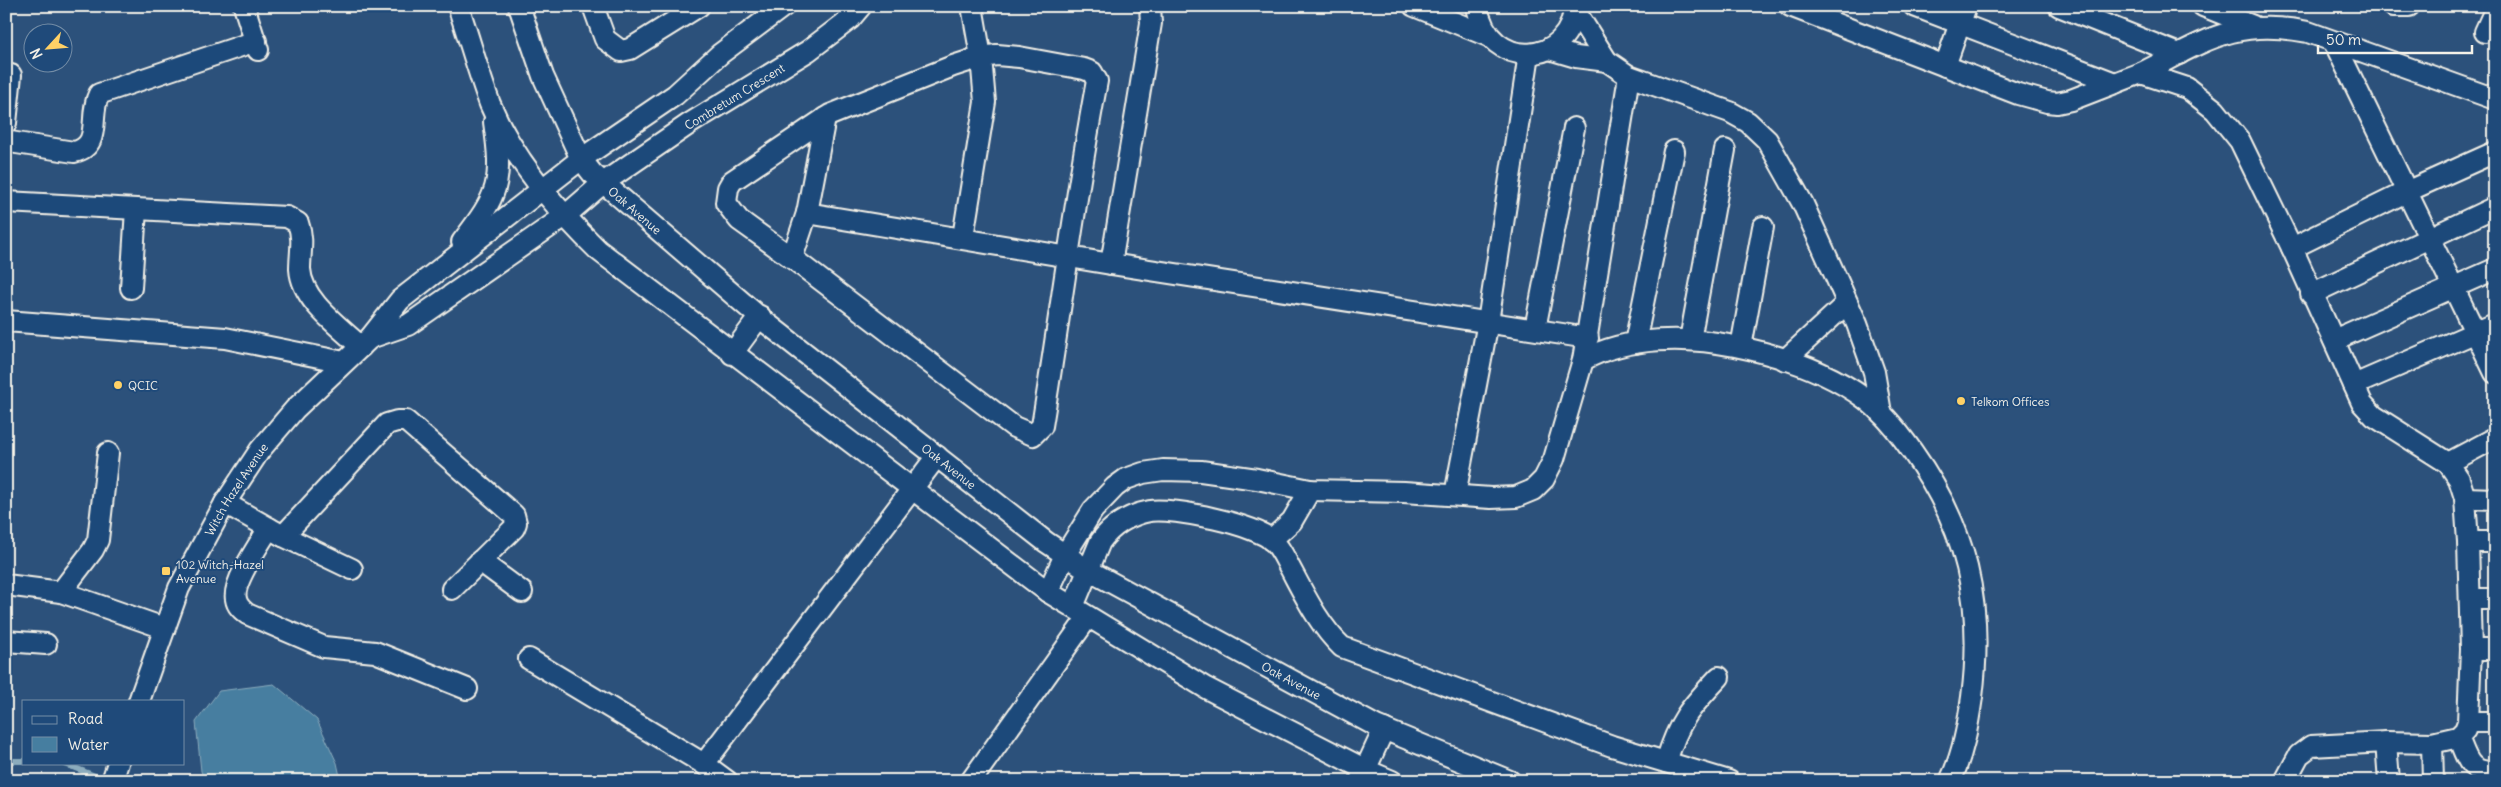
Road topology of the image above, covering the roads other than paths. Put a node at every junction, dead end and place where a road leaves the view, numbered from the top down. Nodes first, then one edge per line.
1 (244, 6) edge
2 (458, 6) edge
3 (519, 6) edge
4 (593, 6) edge
5 (699, 6) edge
6 (784, 6) edge
7 (861, 6) edge
8 (972, 6) edge
9 (1414, 6) edge
10 (1477, 6) edge
11 (1790, 6) edge
12 (1914, 6) edge
13 (2059, 6) edge
14 (2203, 6) edge
15 (2393, 6) edge
16 (2410, 6) edge
17 (1574, 8) edge
18 (2495, 10) edge
19 (1154, 12) edge
20 (1963, 15) edge
21 (2253, 26) junction
22 (2485, 32) dead end
23 (1488, 36) junction
24 (2334, 42) junction
25 (1549, 49) junction
26 (1528, 54) junction
27 (2179, 54) junction
28 (981, 57) junction
29 (1607, 60) junction
30 (1945, 66) junction
31 (2141, 73) junction
32 (11, 75) dead end
33 (1629, 76) junction
34 (2115, 83) junction
35 (2495, 99) edge
36 (491, 104) junction
37 (825, 118) junction
38 (6, 123) edge
39 (1574, 128) dead end
40 (6, 138) edge
41 (1724, 150) dead end
42 (1674, 151) dead end
43 (2495, 152) edge
44 (580, 159) junction
45 (603, 183) junction
46 (542, 188) junction
47 (2406, 192) junction
48 (6, 202) edge
49 (2495, 207) edge
50 (136, 209) junction
51 (807, 213) junction
52 (565, 216) junction
53 (1763, 227) dead end
54 (2429, 237) junction
55 (963, 238) junction
56 (2292, 248) junction
57 (1070, 256) junction
58 (792, 258) junction
59 (1111, 264) junction
60 (442, 267) junction
61 (2495, 270) edge
62 (131, 288) dead end
63 (2454, 288) junction
64 (2311, 294) junction
65 (1847, 303) junction
66 (760, 316) junction
67 (6, 321) edge
68 (1488, 322) junction
69 (2495, 324) edge
70 (1535, 329) junction
71 (2476, 333) junction
72 (1588, 338) junction
73 (1690, 340) junction
74 (2334, 340) junction
75 (365, 342) junction
76 (1636, 343) junction
77 (1741, 347) junction
78 (732, 354) junction
79 (1583, 360) junction
80 (1785, 360) junction
81 (344, 362) junction
82 (2495, 373) edge
83 (2354, 385) junction
84 (1881, 413) junction
85 (2495, 438) edge
86 (108, 453) dead end
87 (937, 456) junction
88 (2448, 463) junction
89 (912, 489) junction
90 (1310, 490) junction
91 (1456, 495) junction
92 (2465, 498) junction
93 (2495, 499) edge
94 (225, 504) junction
95 (276, 532) junction
96 (1272, 540) junction
97 (2468, 542) junction
98 (2495, 542) edge
99 (1065, 555) junction
100 (480, 561) junction
101 (352, 569) dead end
102 (1088, 570) junction
103 (6, 585) edge
104 (452, 589) dead end
105 (61, 592) junction
106 (522, 592) dead end
107 (1048, 592) junction
108 (2470, 599) junction
109 (2495, 599) edge
110 (1080, 612) junction
111 (164, 628) junction
112 (6, 641) edge
113 (46, 644) dead end
114 (2470, 649) junction
115 (2495, 649) edge
116 (529, 659) dead end
117 (1719, 678) dead end
118 (467, 689) dead end
119 (139, 700) edge
120 (2495, 722) edge
121 (1384, 730) junction
122 (2463, 730) junction
123 (2386, 742) junction
124 (2432, 742) junction
125 (1666, 762) junction
126 (118, 764) edge
127 (704, 764) junction
128 (2495, 772) edge
129 (2472, 774) edge
130 (1363, 776) edge
131 (112, 781) edge
132 (727, 781) edge
133 (971, 781) edge
134 (1392, 781) edge
135 (1510, 781) edge
136 (1729, 781) edge
137 (1950, 781) edge
138 (2286, 781) edge
139 (2389, 781) edge
140 (2433, 781) edge

1 - 40 street
2 - 36 street
3 - 44 street, Oak Avenue
4 - 5 street
6 - 44 street
7 - 45 street, Combretum Crescent
8 - 28 street
9 - 23 street
10 - 23 street
11 - 30 street
12 - 20 street
13 - 27 street
14 - 21 street
15 - 16 street
17 - 25 street
17 - 29 street
18 - 22 street
19 - 59 street
20 - 30 street
20 - 34 street
21 - 24 street
21 - 27 street
23 - 26 street
24 - 35 street
24 - 47 street
25 - 26 street
25 - 29 street
26 - 68 street
27 - 31 street
28 - 37 street
28 - 55 street
28 - 57 street
29 - 33 street
30 - 34 street
31 - 34 street
31 - 56 street
32 - 38 street
33 - 65 street
33 - 72 street
36 - 46 street
36 - 60 street
37 - 51 street
37 - 58 street
39 - 70 street
41 - 73 street
42 - 76 street
43 - 47 street
44 - 45 street, Oak Avenue
44 - 46 street, Witch Hazel Avenue
45 - 52 street, Combretum Crescent
45 - 66 street, Oak Avenue
46 - 52 street
46 - 60 street, Witch Hazel Avenue
47 - 54 street
47 - 56 street
48 - 50 street
49 - 54 street
50 - 62 street
50 - 75 street
51 - 55 street
51 - 58 street
52 - 75 street, Witch Hazel Avenue
52 - 78 street
53 - 77 street
54 - 63 street
54 - 64 street
55 - 57 street
56 - 64 street
57 - 58 street
57 - 59 street
59 - 68 street
60 - 75 street, Witch Hazel Avenue
61 - 63 street
63 - 71 street
63 - 74 street
64 - 74 street
65 - 80 street
65 - 84 street
66 - 78 street
66 - 87 street, Oak Avenue
67 - 81 street
68 - 70 street
68 - 91 street
69 - 71 street
70 - 72 street
71 - 82 street
71 - 83 street
72 - 79 street
73 - 76 street
73 - 77 street
74 - 83 street
75 - 81 street, Witch Hazel Avenue
76 - 79 street
77 - 80 street
78 - 89 street
79 - 91 street
80 - 84 street
81 - 94 street, Witch Hazel Avenue
83 - 88 street
84 - 137 street
85 - 88 street
86 - 105 street
87 - 89 street
87 - 99 street, Oak Avenue
88 - 92 street
89 - 107 street
89 - 127 street
90 - 91 street
90 - 96 street
90 - 99 street
92 - 93 street
92 - 97 street
94 - 95 street
94 - 111 street, Witch Hazel Avenue
95 - 100 street
95 - 101 street
95 - 118 street
96 - 102 street
96 - 125 street
97 - 98 street
97 - 108 street
99 - 102 street, Oak Avenue
99 - 107 street
100 - 104 street
100 - 106 street
102 - 110 street
102 - 121 street, Oak Avenue
103 - 105 street
105 - 111 street
107 - 110 street
108 - 109 street
108 - 114 street
110 - 130 street
110 - 133 street
111 - 119 street, Witch Hazel Avenue
112 - 113 street
114 - 115 street
114 - 122 street
116 - 127 street
117 - 125 street
120 - 122 street
121 - 130 street
121 - 135 street, Oak Avenue
122 - 124 street
122 - 129 street
123 - 124 street
123 - 138 street
123 - 139 street
124 - 140 street
125 - 136 street
126 - 131 street
127 - 132 street
128 - 129 street
130 - 134 street

